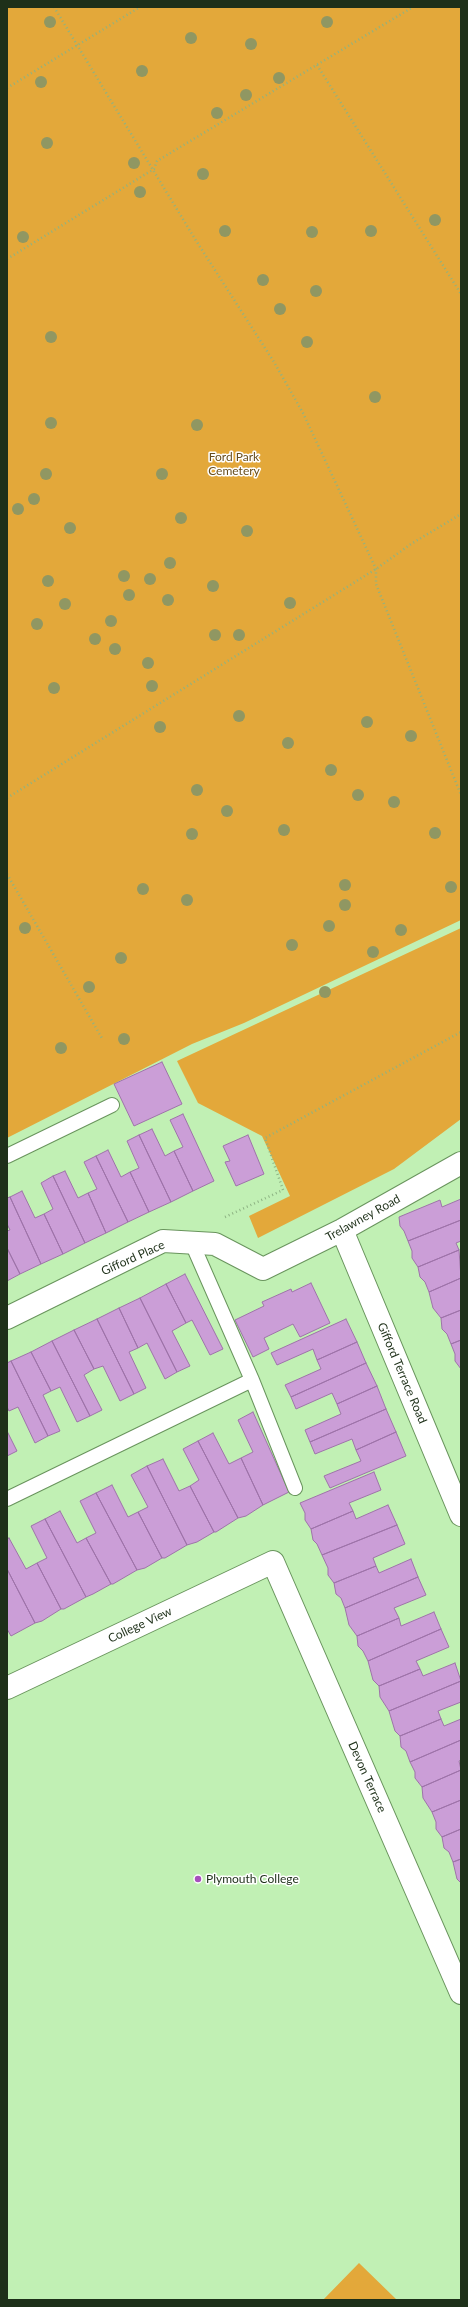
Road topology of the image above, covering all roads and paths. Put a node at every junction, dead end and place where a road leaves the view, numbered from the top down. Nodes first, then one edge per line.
1 (54, 7) edge
2 (140, 7) edge
3 (413, 7) edge
4 (77, 45) junction
5 (317, 65) junction
6 (7, 88) edge
7 (154, 169) junction
8 (7, 259) edge
9 (461, 294) edge
10 (461, 514) edge
11 (376, 569) junction
12 (461, 794) edge
13 (7, 798) edge
14 (7, 874) edge
15 (461, 1032) edge
16 (102, 1040) dead end
17 (112, 1105) dead end
18 (7, 1156) edge
19 (461, 1163) edge
20 (342, 1230) junction
21 (191, 1241) junction
22 (215, 1244) junction
23 (263, 1269) joint
24 (7, 1318) edge
25 (252, 1380) junction
26 (295, 1488) dead end
27 (7, 1499) edge
28 (461, 1515) edge
29 (273, 1562) joint
30 (7, 1688) edge
31 (461, 1993) edge

1 - 4 path
2 - 4 path
3 - 5 path
4 - 6 path
4 - 7 path
5 - 7 path
5 - 9 path
7 - 8 path
7 - 11 path
10 - 11 path
11 - 12 path
11 - 13 path
14 - 16 path
15 - 22 path
17 - 18 lane
19 - 20 street, Trelawney Road
20 - 23 street, Trelawney Road
20 - 28 street, Gifford Terrace Road
21 - 22 street, Gifford Place
21 - 24 street, Gifford Place
21 - 25 lane
22 - 23 street, Gifford Place
25 - 26 lane
25 - 27 lane
29 - 30 street, College View
29 - 31 street, Devon Terrace

